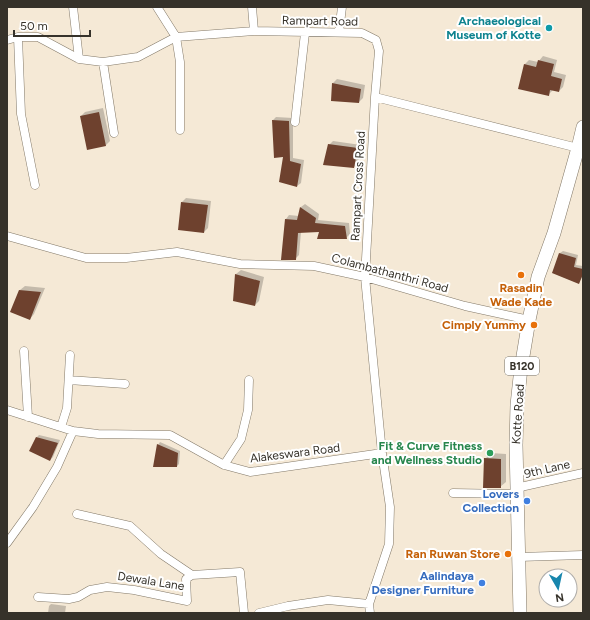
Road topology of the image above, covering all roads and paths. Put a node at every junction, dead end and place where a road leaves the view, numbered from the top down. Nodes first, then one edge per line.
1 (73, 7) edge
2 (157, 7) edge
3 (252, 7) edge
4 (342, 7) edge
5 (254, 31) junction
6 (339, 32) junction
7 (305, 33) junction
8 (18, 37) junction
9 (176, 37) junction
10 (7, 40) edge
11 (79, 59) junction
12 (102, 62) junction
13 (376, 97) junction
14 (295, 122) dead end
15 (583, 127) edge
16 (180, 130) dead end
17 (114, 133) dead end
18 (578, 148) junction
19 (35, 185) dead end
20 (7, 236) edge
21 (365, 277) junction
22 (529, 320) junction
23 (24, 351) dead end
24 (70, 355) dead end
25 (69, 380) junction
26 (249, 380) dead end
27 (125, 384) dead end
28 (7, 410) edge
29 (28, 417) junction
30 (61, 427) junction
31 (73, 431) junction
32 (382, 453) junction
33 (224, 465) junction
34 (583, 472) edge
35 (516, 491) junction
36 (453, 493) dead end
37 (77, 514) dead end
38 (7, 543) edge
39 (583, 555) edge
40 (519, 557) junction
41 (192, 574) junction
42 (38, 597) dead end
43 (369, 604) junction
44 (288, 610) edge
45 (244, 613) edge
46 (259, 613) edge
47 (370, 613) edge
48 (520, 613) edge

1 - 11 street
2 - 9 street
3 - 5 street
4 - 6 street
5 - 7 street, Rampart Road
5 - 9 street, Rampart Road
6 - 7 street, Rampart Road
6 - 13 street, Rampart Road
7 - 14 street
8 - 10 street, Rampart Road
8 - 11 street, Rampart Road
8 - 19 street
9 - 12 street, Rampart Road
9 - 16 street
11 - 12 street, Rampart Road
12 - 17 street
13 - 18 street
13 - 21 street, Rampart Cross Road
15 - 18 main road, Kotte Road / B120
18 - 22 main road, Kotte Road / B120
20 - 21 street, Colambathanthri Road
21 - 22 street, Colambathanthri Road
21 - 32 street
22 - 35 main road, Kotte Road / B120
23 - 29 street
24 - 25 street
25 - 27 street
25 - 30 street
26 - 33 street
28 - 29 street, Alakeswara Road
29 - 30 street, Alakeswara Road
30 - 31 street, Alakeswara Road
31 - 33 street, Alakeswara Road
31 - 38 street
32 - 33 street, Alakeswara Road
32 - 43 street
34 - 35 street, 9th Lane
35 - 36 street, 9th Lane
35 - 40 main road, Kotte Road / B120
37 - 41 street, Dewala Lane
39 - 40 street
40 - 48 main road, Kotte Road / B120
41 - 42 street, Dewala Lane
41 - 45 street, Dewala Lane
43 - 44 street
43 - 47 street
44 - 46 street

